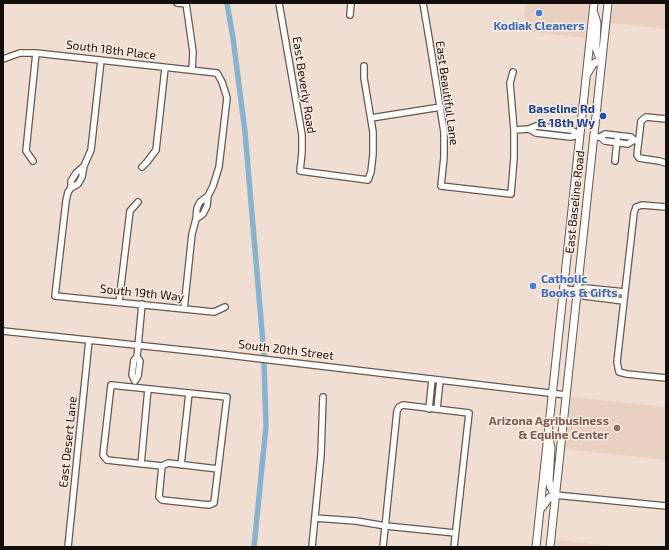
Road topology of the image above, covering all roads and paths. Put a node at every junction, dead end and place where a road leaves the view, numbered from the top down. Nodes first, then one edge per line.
1 (177, 3) edge
2 (186, 3) edge
3 (279, 3) edge
4 (351, 3) edge
5 (423, 3) edge
6 (608, 3) edge
7 (593, 6) edge
8 (350, 15) dead end
9 (36, 53) junction
10 (3, 59) edge
11 (602, 59) junction
12 (101, 60) junction
13 (364, 66) dead end
14 (165, 68) junction
15 (192, 70) junction
16 (513, 72) dead end
17 (586, 76) junction
18 (441, 107) junction
19 (371, 118) junction
20 (666, 119) edge
21 (551, 128) junction
22 (529, 129) junction
23 (514, 130) junction
24 (550, 135) junction
25 (580, 135) junction
26 (618, 135) junction
27 (597, 137) junction
28 (636, 141) junction
29 (617, 142) junction
30 (33, 161) dead end
31 (615, 161) dead end
32 (666, 163) edge
33 (142, 167) dead end
34 (138, 202) dead end
35 (666, 207) edge
36 (563, 289) junction
37 (577, 290) junction
38 (603, 290) junction
39 (625, 292) junction
40 (602, 298) junction
41 (624, 301) junction
42 (119, 302) junction
43 (142, 304) junction
44 (225, 307) dead end
45 (184, 309) junction
46 (3, 331) edge
47 (89, 340) junction
48 (138, 345) junction
49 (666, 378) edge
50 (432, 379) junction
51 (440, 380) junction
52 (135, 384) junction
53 (148, 389) junction
54 (189, 393) junction
55 (552, 393) junction
56 (566, 395) junction
57 (323, 397) dead end
58 (429, 409) junction
59 (437, 409) junction
60 (548, 430) junction
61 (141, 464) junction
62 (181, 464) junction
63 (162, 466) junction
64 (218, 469) junction
65 (555, 495) junction
66 (666, 506) edge
67 (540, 510) junction
68 (315, 518) junction
69 (386, 526) junction
70 (455, 533) junction
71 (68, 547) edge
72 (312, 547) edge
73 (383, 547) edge
74 (454, 547) edge
75 (536, 547) edge
76 (550, 547) edge

1 - 2 street
2 - 15 street
3 - 19 street, East Beverly Road
4 - 8 street
5 - 18 street, East Beautiful Lane
6 - 11 main road, East Baseline Road
7 - 11 main road
7 - 17 main road, East Baseline Road
9 - 10 street, South 18th Place
9 - 12 street, South 18th Place
9 - 30 street
11 - 17 main road
11 - 27 main road, East Baseline Road
12 - 14 street, South 18th Place
12 - 42 street, South 19th Way
13 - 19 street
14 - 15 street, South 18th Place
14 - 33 street
15 - 45 street, South 18th Place
16 - 23 street
17 - 25 main road, East Baseline Road
18 - 19 street
18 - 23 street, East Beautiful Lane
20 - 28 street
21 - 22 street
21 - 24 street
21 - 25 street
22 - 23 street
22 - 24 street
24 - 25 street
25 - 27 main road
25 - 36 main road, East Baseline Road
26 - 27 street
26 - 28 street
26 - 29 street
27 - 29 street
27 - 37 main road, East Baseline Road
28 - 29 street
28 - 32 street
29 - 31 street
34 - 42 street
35 - 39 street
36 - 37 street
36 - 55 main road, East Baseline Road
37 - 38 street
37 - 40 street
37 - 56 main road, East Baseline Road
38 - 39 street
38 - 40 street
39 - 41 street
40 - 41 street
41 - 49 street
42 - 43 street, South 19th Way
43 - 45 street, South 19th Way
43 - 48 street
44 - 45 street, South 19th Way
46 - 47 street, South 20th Street
47 - 48 street, South 20th Street
47 - 71 street, East Desert Lane
48 - 50 street, South 20th Street
48 - 52 street
50 - 51 street, South 20th Street
50 - 58 street
51 - 55 street, South 20th Street
51 - 59 street
52 - 53 street
52 - 61 street
53 - 54 street
53 - 61 street
54 - 62 street
54 - 64 street
55 - 56 street, South 20th Street
55 - 60 main road, East Baseline Road
56 - 65 main road, East Baseline Road
57 - 68 street
58 - 59 street
58 - 69 street
59 - 70 street
60 - 65 main road
60 - 67 main road, East Baseline Road
61 - 63 street
62 - 63 street
62 - 64 street
63 - 64 street
65 - 66 street
65 - 67 main road
65 - 76 main road, East Baseline Road
67 - 75 main road, East Baseline Road
68 - 69 street
68 - 72 street
69 - 70 street
69 - 73 street
70 - 74 street

